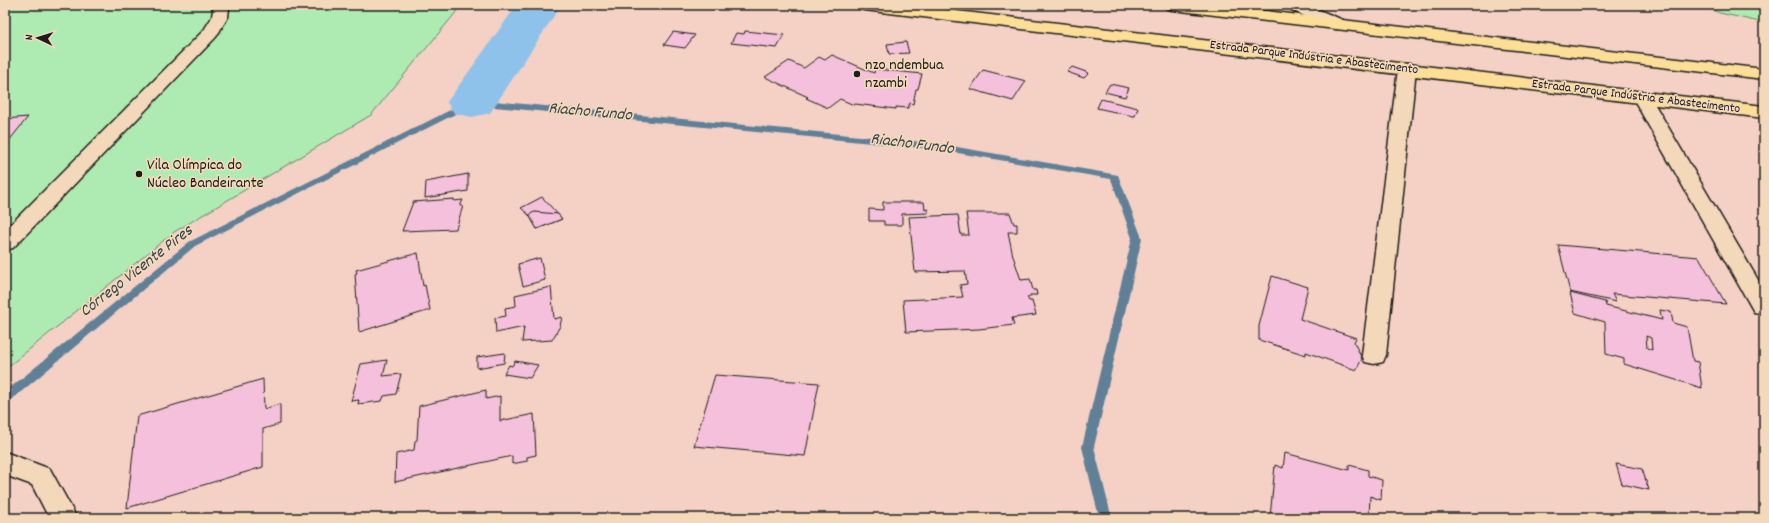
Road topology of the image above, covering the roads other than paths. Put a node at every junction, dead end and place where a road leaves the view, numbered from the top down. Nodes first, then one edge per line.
1 (218, 5) edge
2 (864, 5) edge
3 (1172, 5) edge
4 (1293, 5) edge
5 (1337, 24) junction
6 (1406, 69) junction
7 (1764, 74) edge
8 (1642, 98) junction
9 (1764, 112) edge
10 (5, 243) edge
11 (1762, 306) dead end
12 (1374, 355) dead end
13 (5, 463) edge
14 (63, 518) edge

1 - 10 street
2 - 6 highway, Estrada Parque Indústria e Abastecimento
3 - 5 highway
4 - 5 street
5 - 7 highway
6 - 8 highway, Estrada Parque Indústria e Abastecimento
6 - 12 street
8 - 9 highway, Estrada Parque Indústria e Abastecimento
8 - 11 street
13 - 14 street

